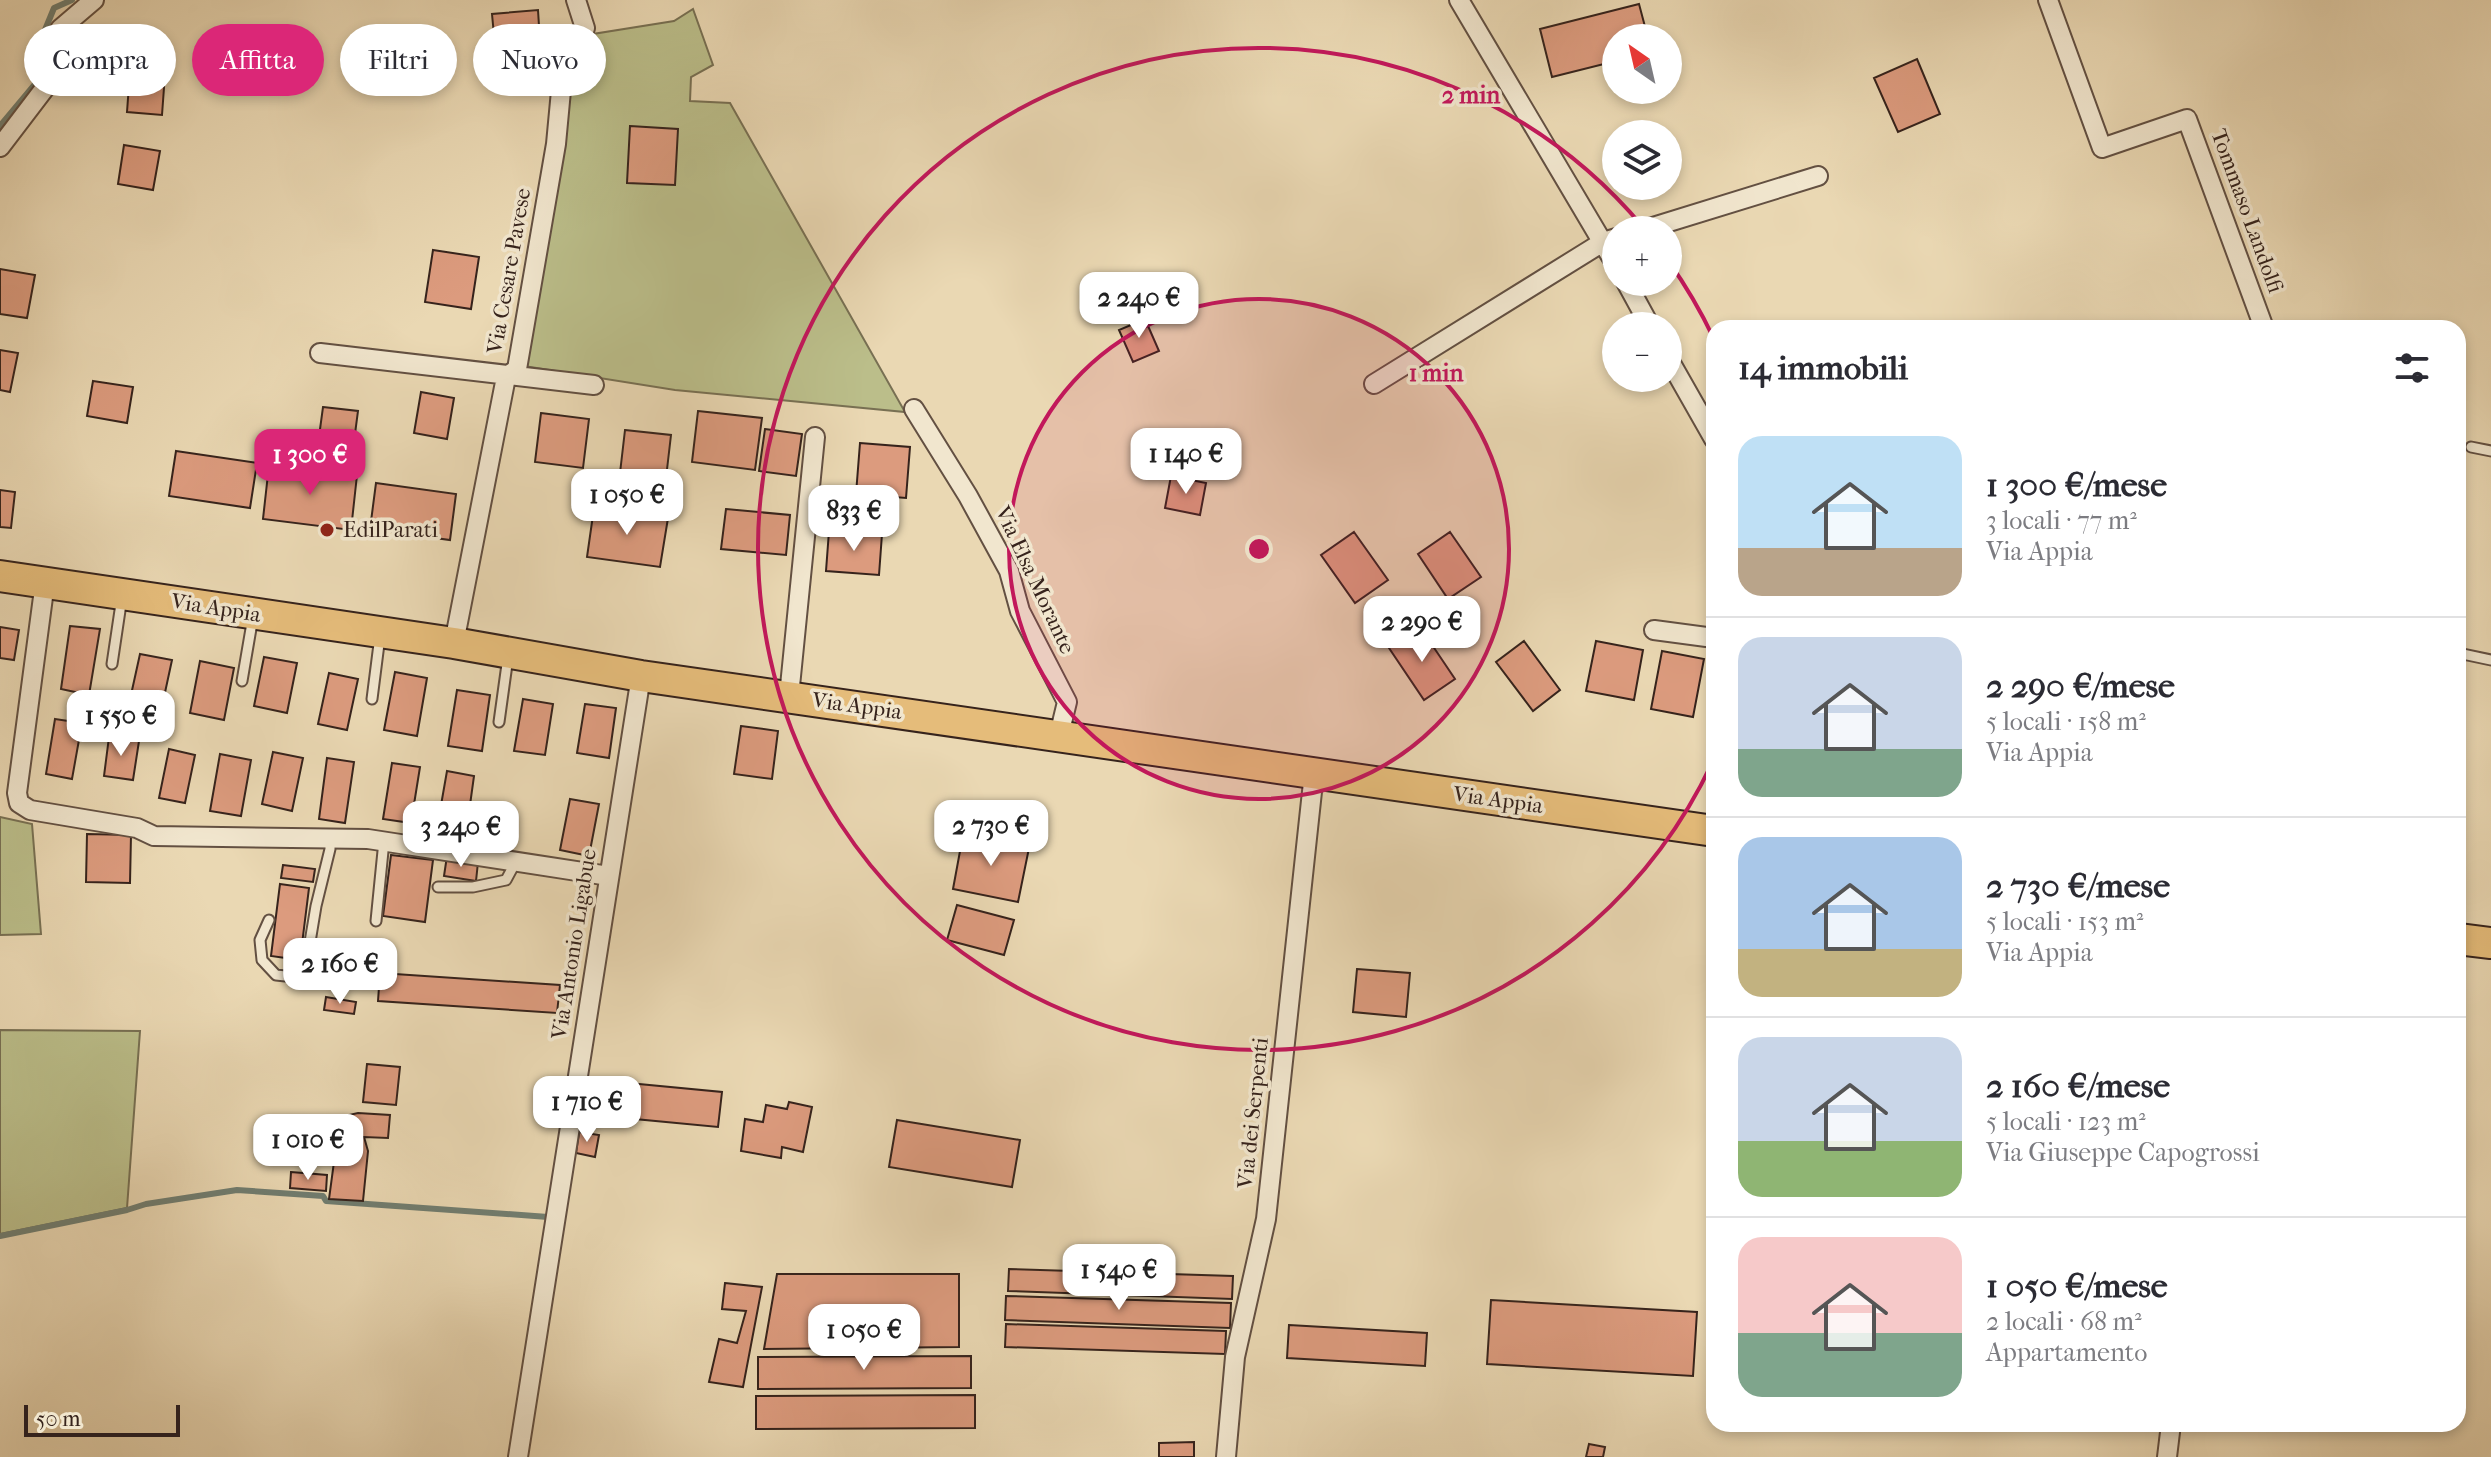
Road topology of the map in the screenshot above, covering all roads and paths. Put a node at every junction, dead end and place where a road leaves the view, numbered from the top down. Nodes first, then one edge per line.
1 (94, 0) edge
2 (576, 0) edge
3 (1459, 0) edge
4 (2048, 0) edge
5 (0, 147) edge
6 (1818, 176) dead end
7 (1682, 218) edge
8 (1602, 227) edge
9 (1602, 245) edge
10 (2261, 320) edge
11 (320, 353) dead end
12 (506, 377) junction
13 (1682, 383) edge
14 (1374, 384) dead end
15 (594, 385) dead end
16 (914, 409) dead end
17 (1706, 425) edge
18 (815, 437) dead end
19 (2471, 447) dead end
20 (2491, 451) edge
21 (0, 576) edge
22 (45, 582) junction
23 (122, 594) junction
24 (253, 614) junction
25 (1654, 630) dead end
26 (381, 633) junction
27 (1706, 637) edge
28 (454, 643) junction
29 (509, 653) junction
30 (2466, 655) edge
31 (2491, 660) edge
32 (112, 664) dead end
33 (641, 676) junction
34 (242, 681) dead end
35 (789, 696) junction
36 (372, 699) dead end
37 (499, 722) dead end
38 (1059, 735) junction
39 (1314, 773) junction
40 (1706, 830) edge
41 (330, 839) junction
42 (384, 841) junction
43 (514, 861) junction
44 (609, 876) junction
45 (438, 887) dead end
46 (269, 920) dead end
47 (376, 921) dead end
48 (2466, 940) edge
49 (2491, 943) edge
50 (2170, 1432) edge
51 (518, 1457) edge
52 (1226, 1457) edge
53 (2167, 1457) edge

1 - 5 street
2 - 12 street, Via Cesare Pavese
3 - 8 street
4 - 10 street, Tommaso Landolfi
6 - 7 street
9 - 14 street
11 - 12 street
12 - 15 street
12 - 28 street, Via Cesare Pavese
13 - 17 street
16 - 38 street, Via Elsa Morante
18 - 35 street
19 - 20 lane
21 - 22 main road, Via Appia
22 - 23 main road, Via Appia
22 - 41 street
23 - 24 main road, Via Appia
23 - 32 lane
24 - 26 main road, Via Appia
24 - 34 lane
25 - 27 street
26 - 28 main road, Via Appia
26 - 36 lane
28 - 29 main road, Via Appia
29 - 33 main road, Via Appia
29 - 37 lane
30 - 31 lane
33 - 35 main road, Via Appia
33 - 44 street, Via Antonio Ligabue
35 - 38 main road, Via Appia
38 - 39 main road, Via Appia
39 - 40 main road, Via Appia
39 - 52 street, Via dei Serpenti
41 - 42 street
41 - 46 lane
42 - 43 street
42 - 47 lane
43 - 44 street
43 - 45 lane
44 - 51 street, Via Antonio Ligabue
48 - 49 main road
50 - 53 street

